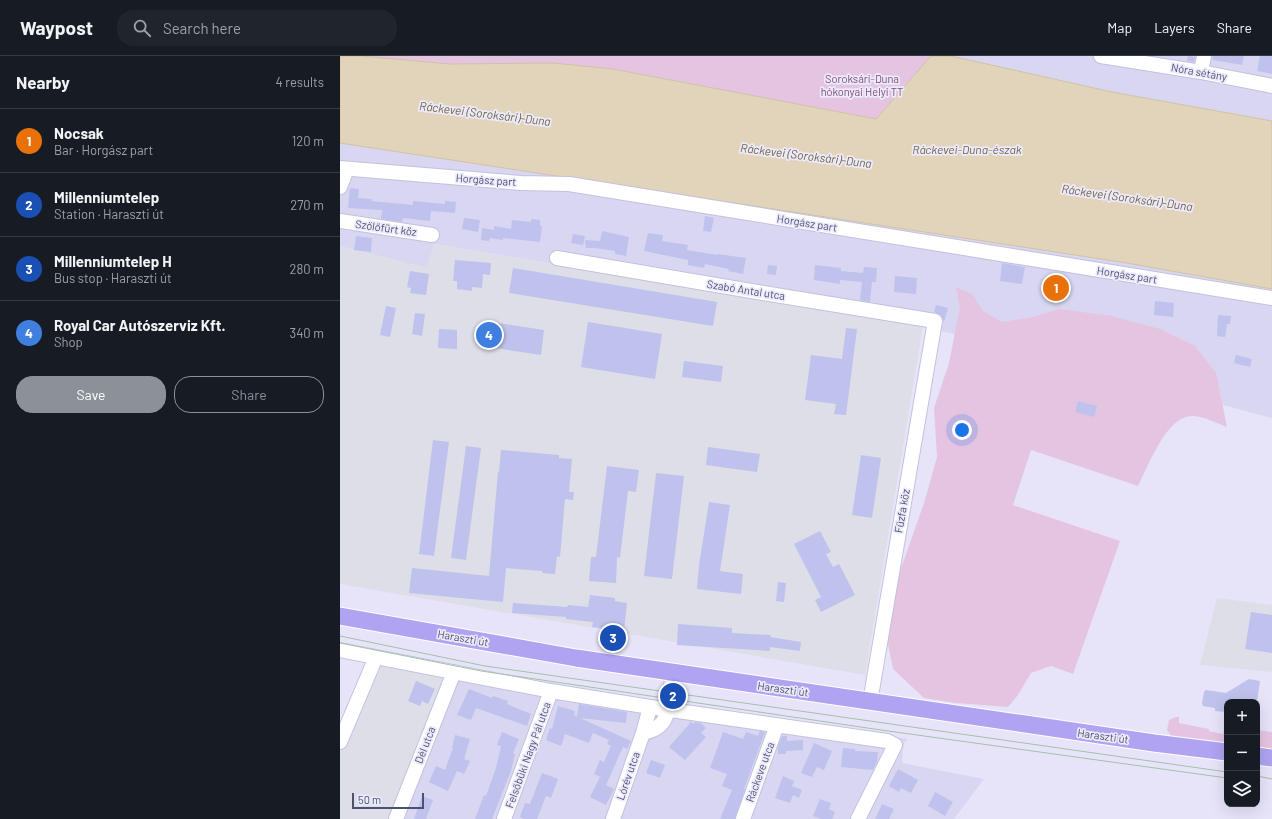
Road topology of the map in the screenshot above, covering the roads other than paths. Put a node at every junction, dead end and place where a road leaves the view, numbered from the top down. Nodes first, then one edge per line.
1 (1204, 56) edge
2 (1109, 57) edge
3 (1202, 72) junction
4 (1272, 86) edge
5 (344, 169) edge
6 (340, 187) edge
7 (340, 221) edge
8 (432, 235) dead end
9 (557, 258) dead end
10 (1272, 298) edge
11 (935, 321) joint
12 (340, 616) edge
13 (340, 650) edge
14 (376, 657) junction
15 (454, 672) junction
16 (673, 673) junction
17 (551, 691) junction
18 (870, 702) junction
19 (650, 707) junction
20 (667, 709) junction
21 (777, 725) junction
22 (643, 733) junction
23 (340, 742) edge
24 (1224, 752) edge
25 (1260, 756) edge
26 (1272, 758) edge
27 (396, 819) edge
28 (504, 819) edge
29 (613, 819) edge
30 (743, 819) edge
31 (858, 819) edge

1 - 3 street
2 - 3 street, Nóra sétány
3 - 4 street, Nóra sétány
5 - 6 street
5 - 10 street, Horgász part
7 - 8 street, Szőlőfürt köz
9 - 11 street, Szabó Antal utca
11 - 18 street, Fűzfa köz
12 - 16 main road, Haraszti út
13 - 14 street
14 - 15 street
14 - 23 street
15 - 17 street
15 - 27 street, Dél utca
16 - 18 main road, Haraszti út
16 - 20 street
17 - 19 street
17 - 28 street, Felsőbüki Nagy Pál utca
18 - 24 main road, Haraszti út
19 - 20 street
19 - 22 street, Lórév utca
20 - 21 street
20 - 22 street
21 - 30 street, Ráckeve utca
21 - 31 street
22 - 29 street, Lórév utca
25 - 26 main road

